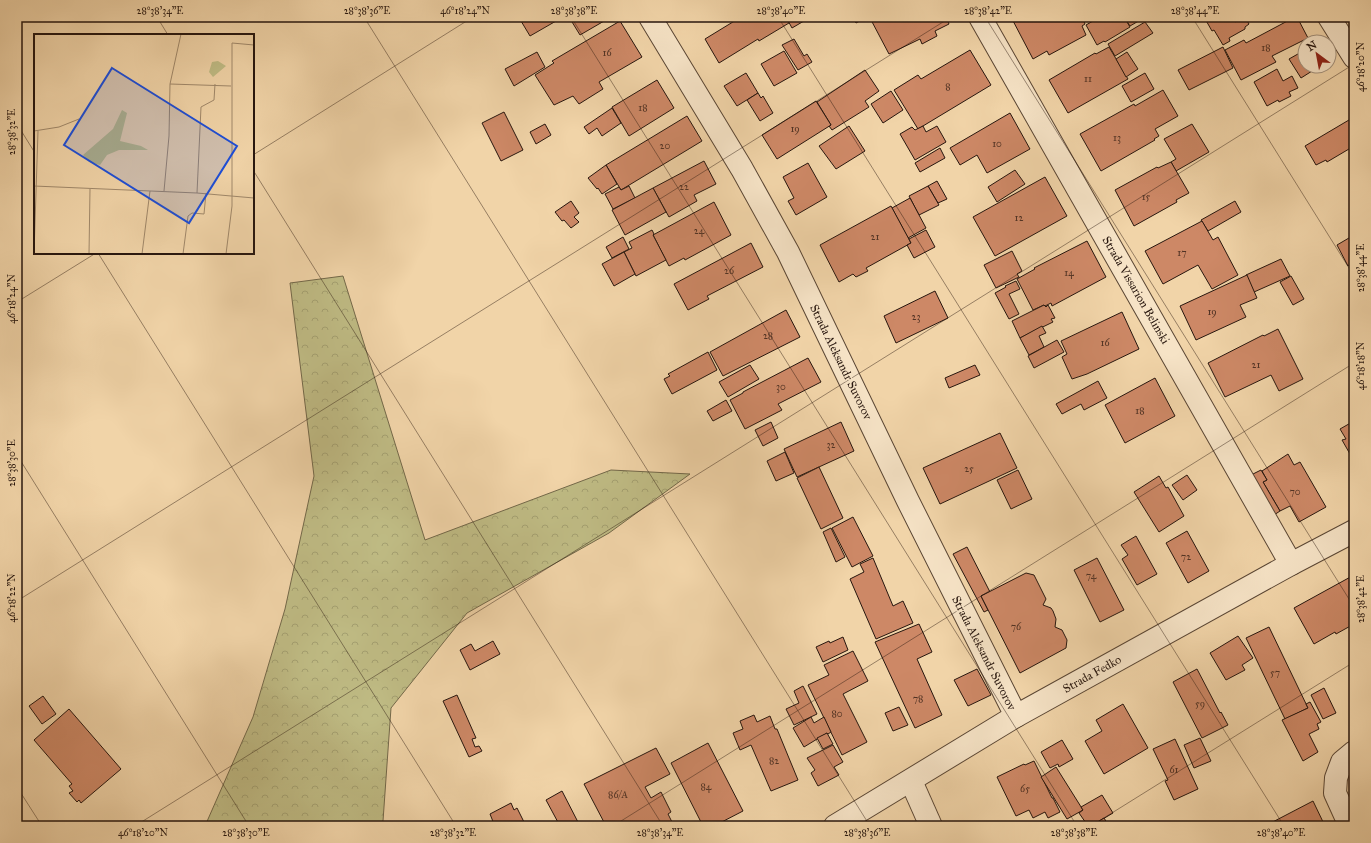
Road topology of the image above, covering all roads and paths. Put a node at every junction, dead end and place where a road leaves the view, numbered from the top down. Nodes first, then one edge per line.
1 (650, 17) edge
2 (980, 17) edge
3 (1329, 17) edge
4 (1354, 57) edge
5 (1354, 531) edge
6 (1292, 564) junction
7 (1016, 716) junction
8 (1354, 752) edge
9 (911, 781) junction
10 (834, 826) edge
11 (931, 826) edge
12 (1350, 826) edge

1 - 7 street, Strada Aleksandr Suvorov
2 - 6 street, Strada Vissarion Belinski
3 - 4 street
5 - 6 street, Strada Fedko
6 - 7 street, Strada Fedko
7 - 9 street, Strada Fedko
8 - 12 street
9 - 10 street, Strada Fedko
9 - 11 street

